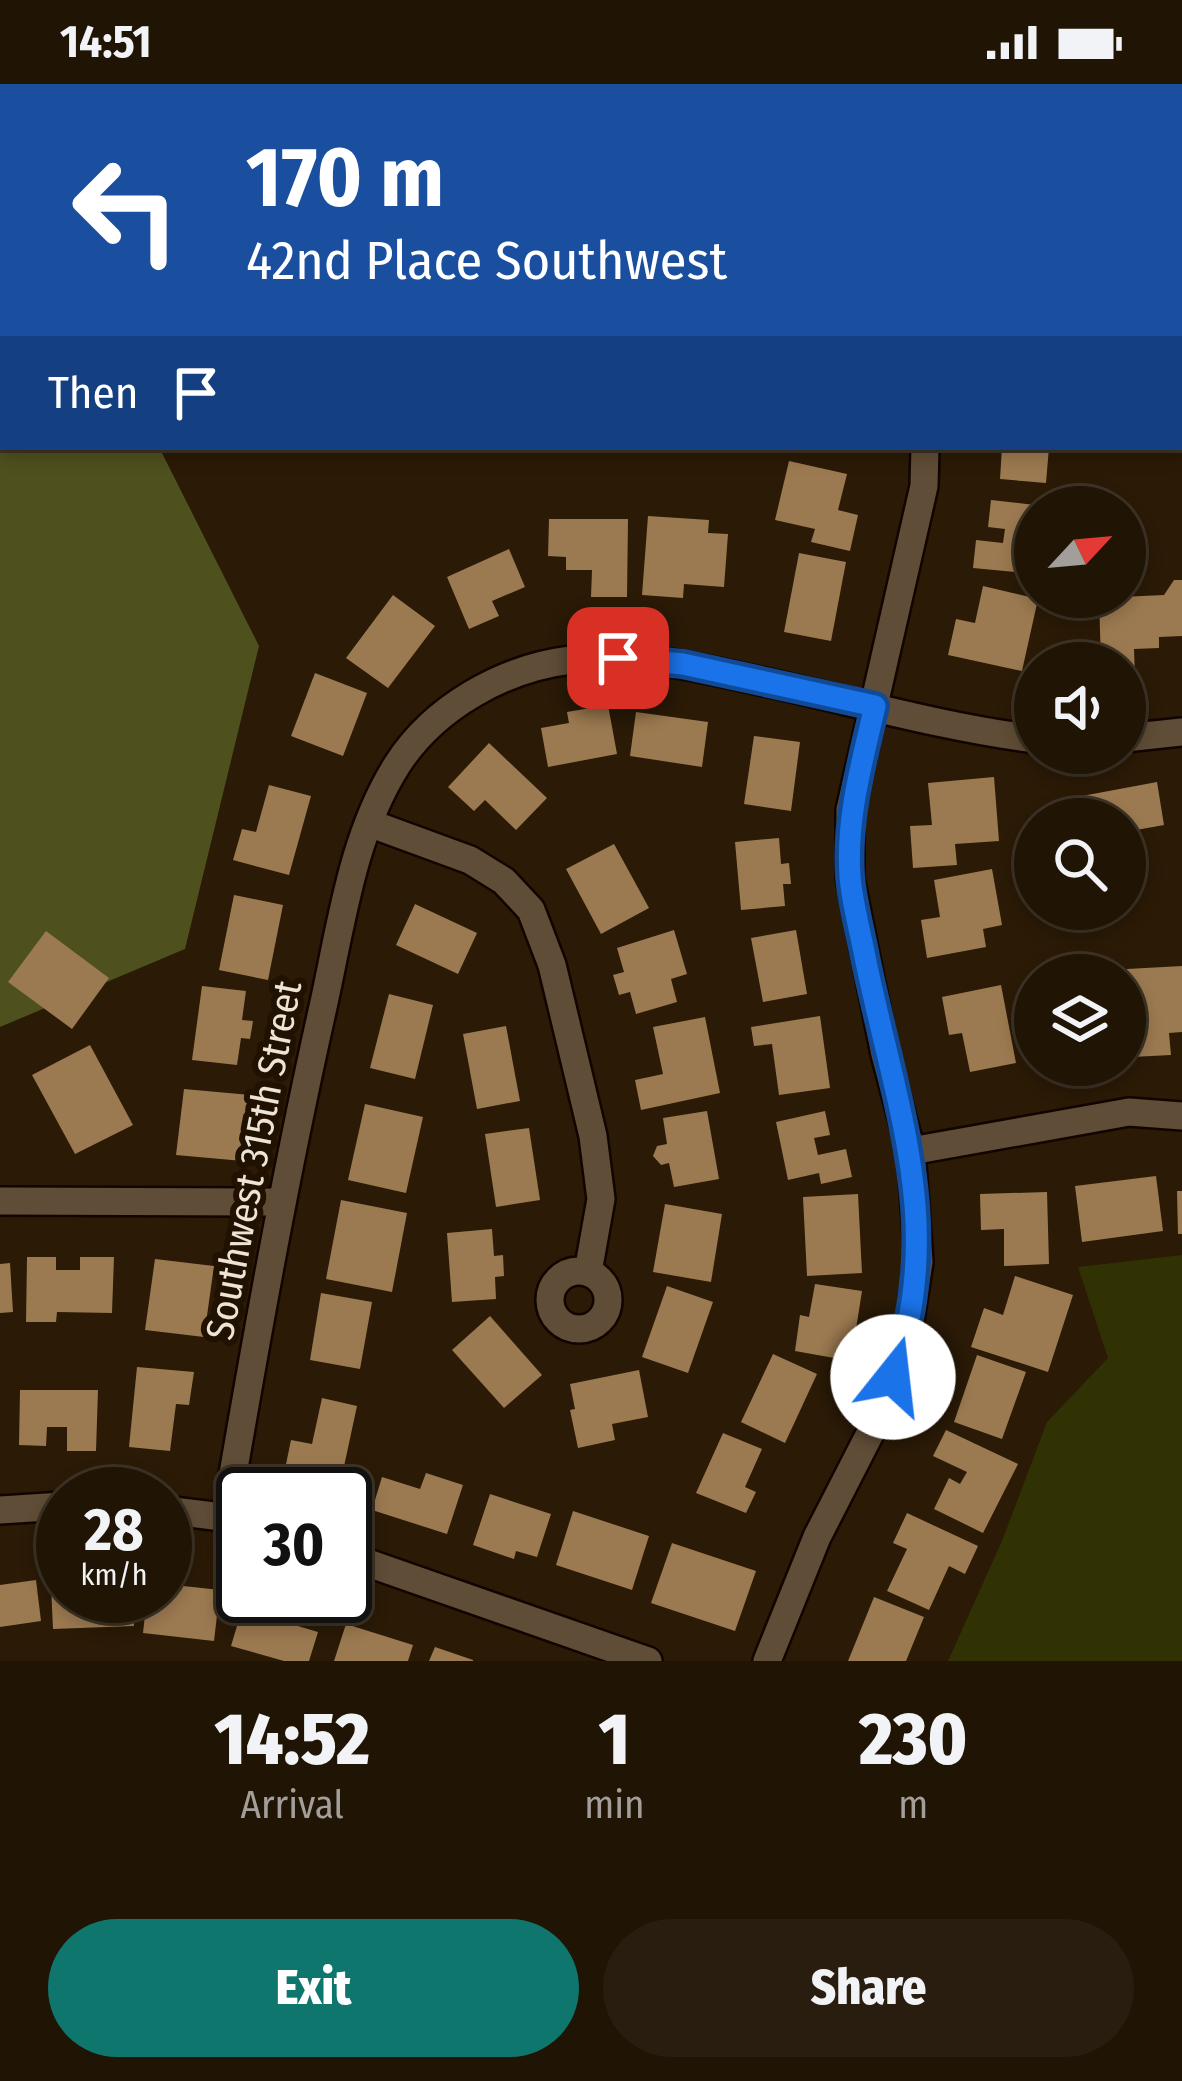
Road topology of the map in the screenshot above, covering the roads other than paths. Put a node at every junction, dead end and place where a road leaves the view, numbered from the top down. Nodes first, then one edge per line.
1 (925, 450) edge
2 (875, 706) junction
3 (1182, 732) edge
4 (1014, 735) edge
5 (1146, 736) edge
6 (369, 823) junction
7 (1182, 1116) edge
8 (911, 1151) junction
9 (0, 1201) edge
10 (279, 1202) junction
11 (588, 1272) dead end
12 (241, 1467) edge
13 (36, 1508) edge
14 (0, 1510) edge
15 (372, 1565) edge
16 (648, 1661) edge
17 (767, 1661) edge

1 - 2 street
2 - 4 street, Southwest 315th Street
2 - 6 street, Southwest 315th Street
2 - 8 street
3 - 5 street
6 - 10 street, Southwest 315th Street
6 - 11 street
7 - 8 street
8 - 17 street
9 - 10 street
10 - 12 street, Southwest 315th Street
13 - 14 street
15 - 16 street

